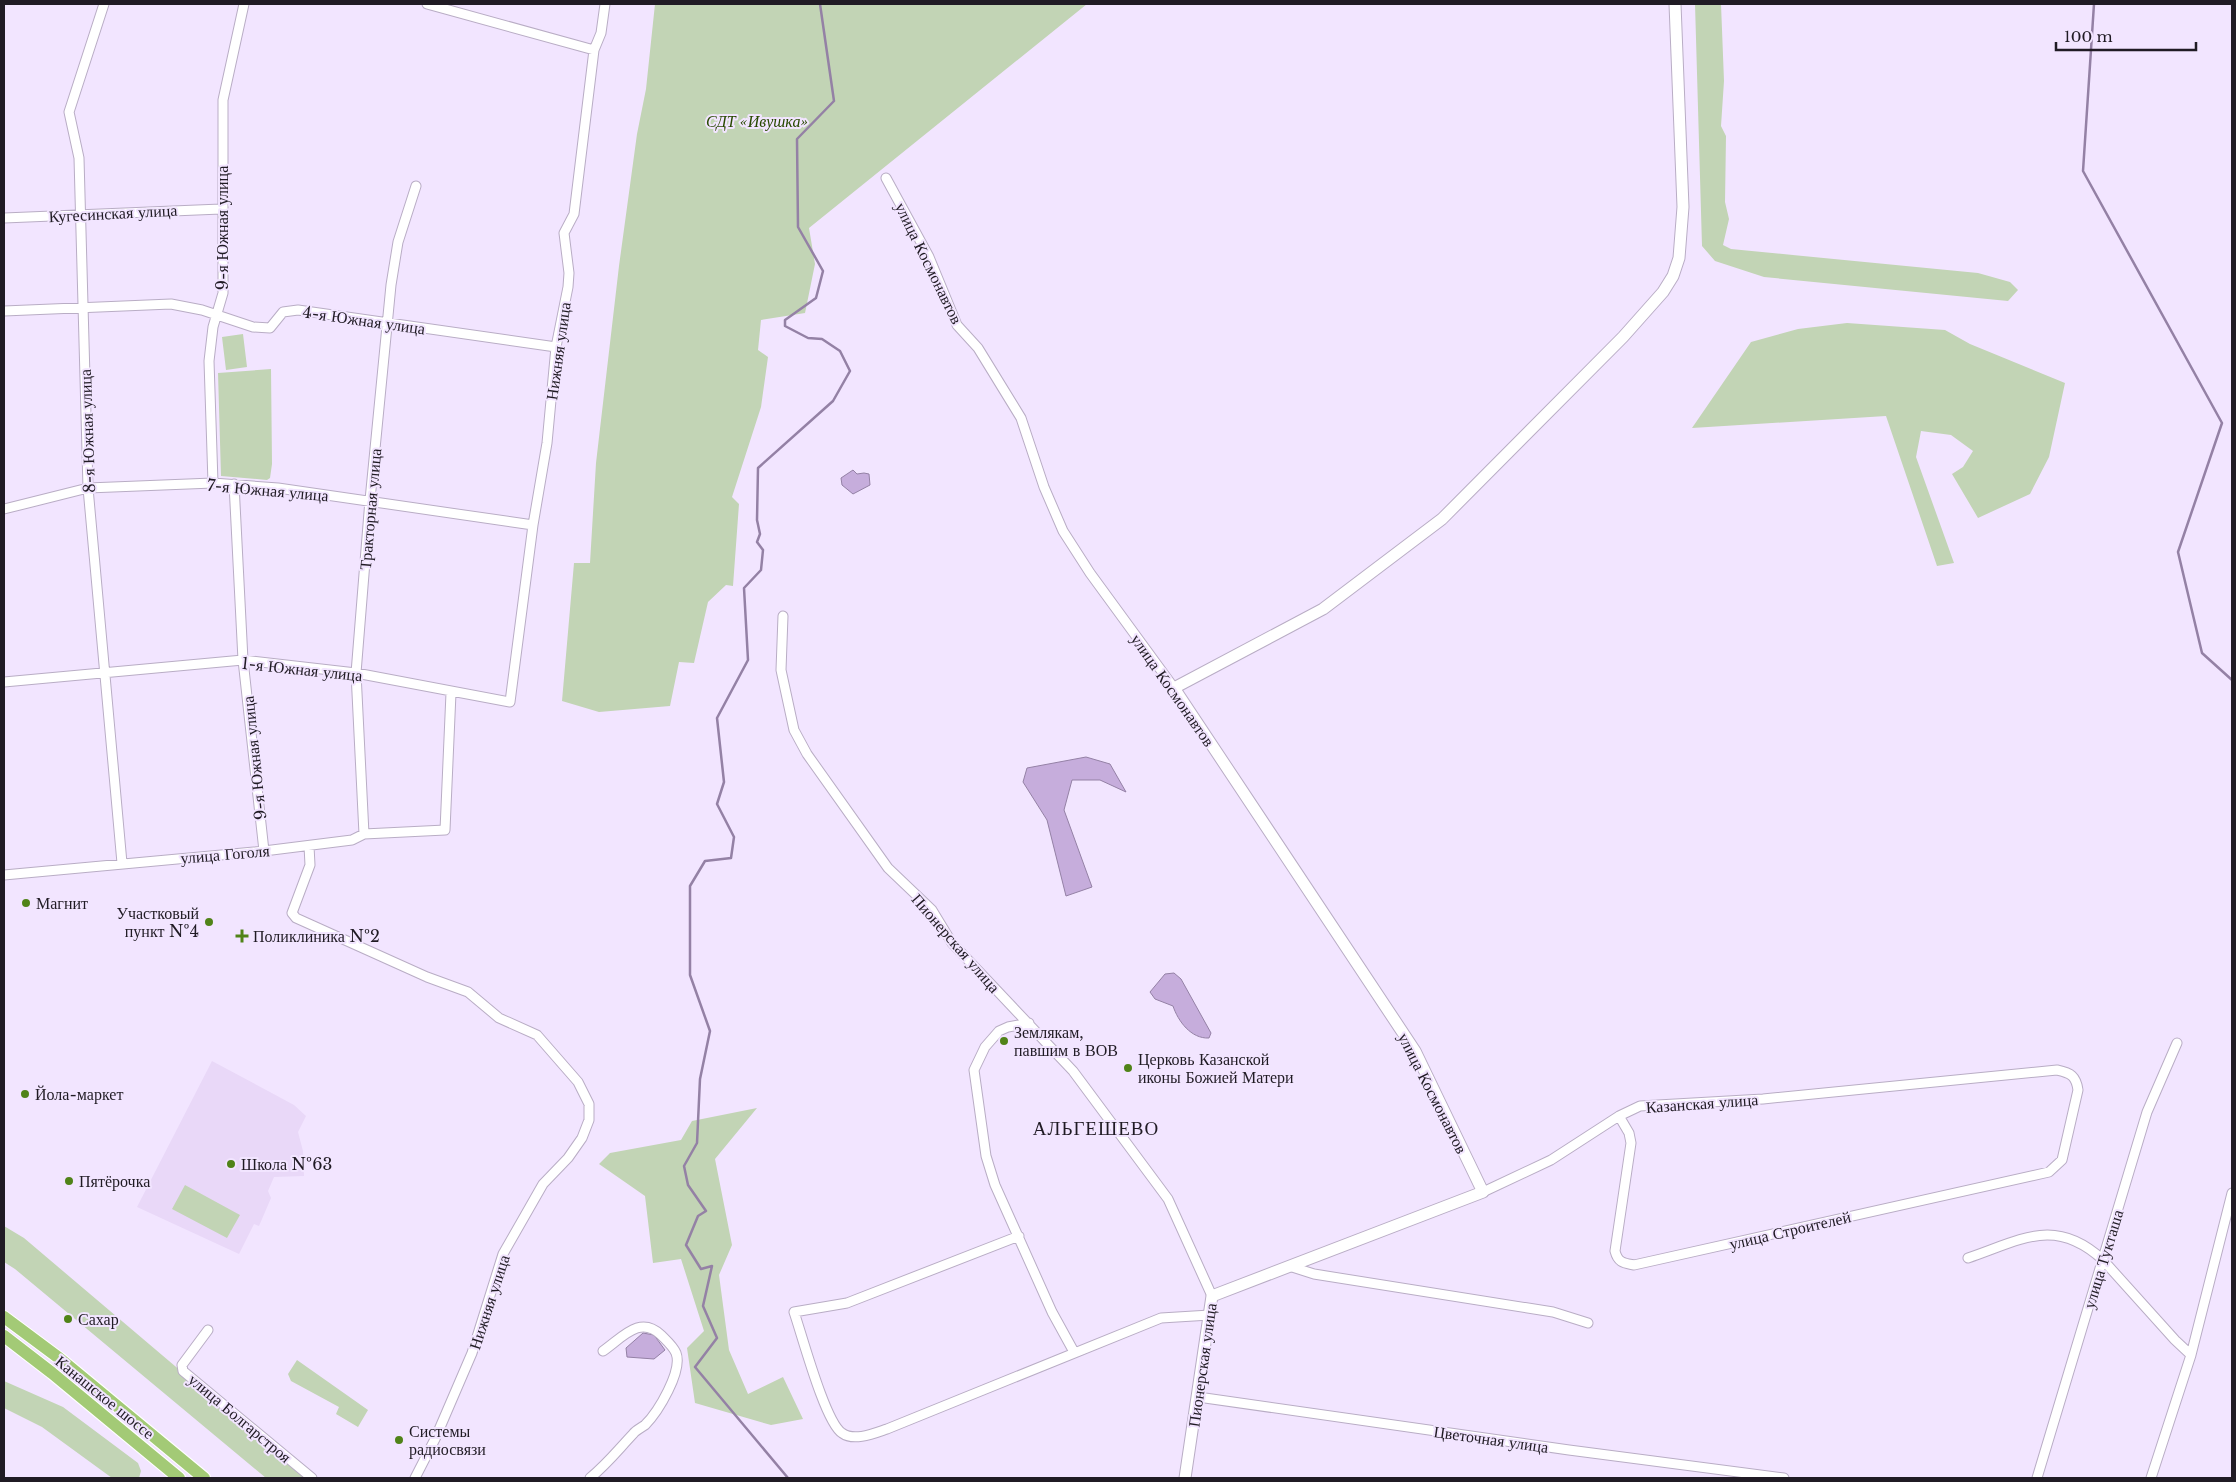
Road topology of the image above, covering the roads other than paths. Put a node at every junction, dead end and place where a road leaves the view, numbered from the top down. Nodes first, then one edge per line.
1 (104, 4) edge
2 (244, 4) edge
3 (427, 4) edge
4 (605, 4) edge
5 (1675, 4) edge
6 (594, 50) junction
7 (886, 178) dead end
8 (416, 186) dead end
9 (222, 209) junction
10 (80, 215) junction
11 (4, 218) edge
12 (82, 309) junction
13 (4, 311) edge
14 (218, 316) junction
15 (388, 324) junction
16 (556, 347) junction
17 (212, 484) junction
18 (234, 484) junction
19 (88, 488) junction
20 (370, 500) junction
21 (4, 509) edge
22 (533, 525) junction
23 (783, 616) dead end
24 (243, 660) junction
25 (104, 672) junction
26 (356, 674) junction
27 (4, 682) edge
28 (1174, 688) junction
29 (451, 693) junction
30 (510, 702) joint
31 (364, 834) junction
32 (309, 846) junction
33 (264, 851) junction
34 (122, 863) junction
35 (4, 875) edge
36 (1029, 1023) junction
37 (2177, 1042) dead end
38 (1619, 1116) junction
39 (2073, 1119) joint
40 (1483, 1192) junction
41 (2232, 1192) edge
42 (1019, 1236) junction
43 (1968, 1258) dead end
44 (2103, 1260) junction
45 (1289, 1266) junction
46 (1212, 1296) junction
47 (1210, 1314) junction
48 (4, 1317) edge
49 (1588, 1323) dead end
50 (208, 1330) dead end
51 (4, 1336) edge
52 (603, 1351) dead end
53 (1074, 1352) junction
54 (2191, 1355) junction
55 (1198, 1397) junction
56 (416, 1477) edge
57 (179, 1478) edge
58 (204, 1478) edge
59 (312, 1478) edge
60 (590, 1478) edge
61 (1185, 1478) edge
62 (1784, 1478) edge
63 (2037, 1478) edge
64 (2151, 1478) edge

1 - 10 street, 8-я Южная улица
2 - 9 street, 9-я Южная улица
3 - 6 street
4 - 6 street, Нижняя улица
5 - 28 street
6 - 16 street, Нижняя улица
7 - 28 street, улица Космонавтов
8 - 15 street, Тракторная улица
9 - 10 street, Кугесинская улица
9 - 14 street, 9-я Южная улица
10 - 11 street, Кугесинская улица
10 - 12 street, 8-я Южная улица
12 - 13 street, 4-я Южная улица
12 - 14 street, 4-я Южная улица
12 - 19 street, 8-я Южная улица
14 - 15 street, 4-я Южная улица
14 - 17 street, 9-я Южная улица
15 - 16 street, 4-я Южная улица
15 - 20 street, Тракторная улица
16 - 22 street, Нижняя улица
17 - 18 street, 7-я Южная улица
17 - 19 street, 7-я Южная улица
18 - 20 street, 7-я Южная улица
18 - 24 street, 9-я Южная улица
19 - 21 street, 7-я Южная улица
19 - 25 street, 8-я Южная улица
20 - 22 street, 7-я Южная улица
20 - 26 street, Тракторная улица
22 - 30 street, Нижняя улица
23 - 36 street, Пионерская улица
24 - 25 street, 1-я Южная улица
24 - 26 street, 1-я Южная улица
24 - 33 street, 9-я Южная улица
25 - 27 street, 1-я Южная улица
25 - 34 street, 8-я Южная улица
26 - 29 street, 1-я Южная улица
26 - 31 street, Тракторная улица
28 - 40 street, улица Космонавтов
29 - 30 street, 1-я Южная улица
29 - 31 street, улица Гоголя
31 - 32 street, улица Гоголя
32 - 33 street, улица Гоголя
32 - 56 street, Нижняя улица
33 - 34 street, улица Гоголя
34 - 35 street, улица Гоголя
36 - 42 street
36 - 46 street, Пионерская улица
37 - 44 street, улица Тукташа
38 - 39 street, Казанская улица
38 - 39 street, улица Строителей
38 - 40 street, Казанская улица
40 - 45 street, Казанская улица
41 - 54 street
42 - 53 street
42 - 53 street
43 - 44 street
44 - 54 street
44 - 63 street, улица Тукташа
45 - 46 street, Казанская улица
45 - 49 street
46 - 47 street, Пионерская улица
47 - 53 street
47 - 55 street, Пионерская улица
48 - 58 main road, Канашское шоссе
50 - 59 street, улица Болгарстроя
51 - 57 main road, Канашское шоссе
52 - 60 street
54 - 64 street
55 - 61 street, Пионерская улица
55 - 62 street, Цветочная улица

